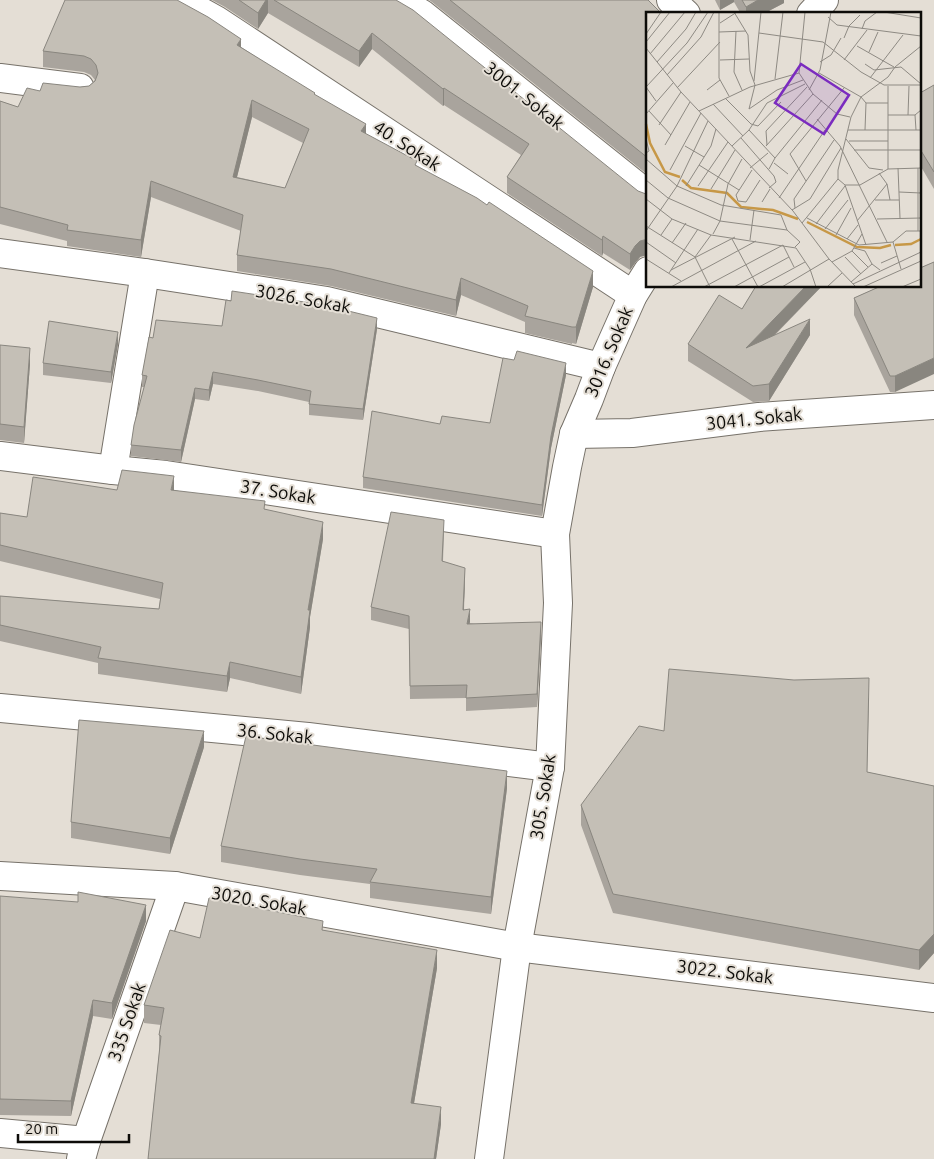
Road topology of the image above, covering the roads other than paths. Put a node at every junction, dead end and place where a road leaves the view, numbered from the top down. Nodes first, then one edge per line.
1 (180, 0) edge
2 (399, 0) edge
3 (671, 0) edge
4 (824, 0) edge
5 (684, 12) edge
6 (813, 12) edge
7 (0, 78) edge
8 (82, 88) edge
9 (646, 193) edge
10 (0, 253) edge
11 (145, 273) junction
12 (646, 275) edge
13 (633, 295) junction
14 (601, 367) junction
15 (934, 405) edge
16 (574, 434) junction
17 (0, 456) edge
18 (112, 470) junction
19 (556, 534) junction
20 (0, 708) edge
21 (550, 767) junction
22 (0, 876) edge
23 (175, 886) junction
24 (516, 947) junction
25 (934, 998) edge
26 (0, 1134) edge
27 (84, 1150) edge
28 (489, 1159) edge

1 - 13 street, 40. Sokak
2 - 9 street, 3001. Sokak
3 - 5 street
4 - 6 street
7 - 8 street
10 - 11 street, 3026. Sokak
11 - 14 street, 3026. Sokak
11 - 18 street
12 - 13 street, 3016. Sokak
13 - 14 street, 3016. Sokak
14 - 16 street, 3016. Sokak
15 - 16 street, 3041. Sokak
16 - 19 street, 305. Sokak
17 - 18 street, 37. Sokak
18 - 19 street, 37. Sokak
19 - 21 street, 305. Sokak
20 - 21 street, 36. Sokak
21 - 24 street, 305. Sokak
22 - 23 street, 3020. Sokak
23 - 24 street, 3020. Sokak
23 - 27 street, 335 Sokak
24 - 25 street, 3022. Sokak
24 - 28 street, 305. Sokak
26 - 27 street

